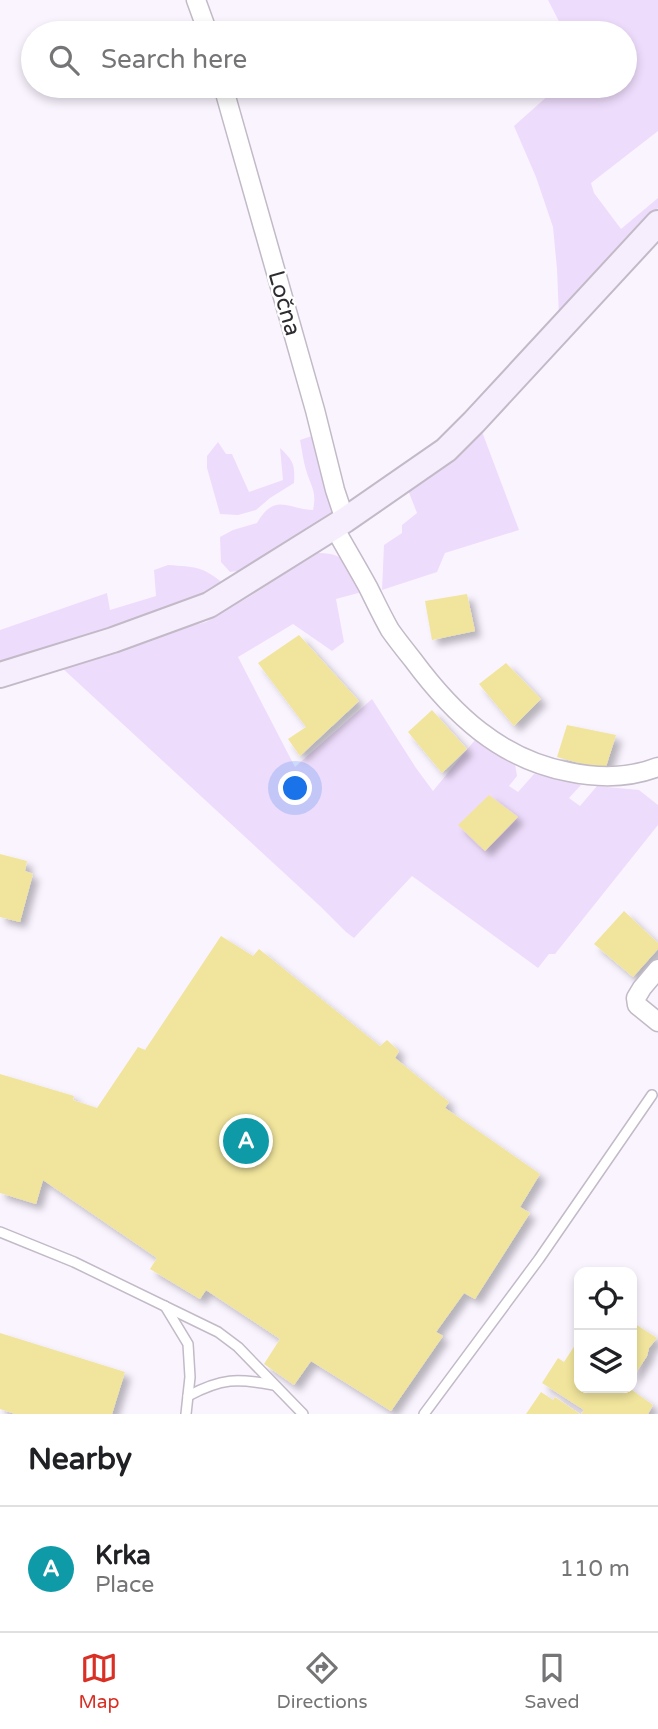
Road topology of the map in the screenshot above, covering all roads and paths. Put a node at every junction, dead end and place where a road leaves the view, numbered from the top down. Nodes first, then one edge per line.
1 (196, 0) edge
2 (204, 21) edge
3 (226, 98) edge
4 (658, 223) edge
5 (340, 523) junction
6 (0, 675) edge
7 (658, 768) edge
8 (658, 969) edge
9 (658, 1022) edge
10 (652, 1095) dead end
11 (0, 1233) edge
12 (164, 1305) junction
13 (275, 1385) junction
14 (188, 1396) junction
15 (186, 1414) edge
16 (303, 1414) edge
17 (424, 1414) edge

1 - 2 street
3 - 5 street, Ločna
4 - 5 street
5 - 6 street
5 - 7 street, Ločna
8 - 9 street
10 - 17 lane
11 - 12 lane
12 - 13 lane
12 - 14 lane
13 - 14 lane
13 - 16 lane
14 - 15 lane

